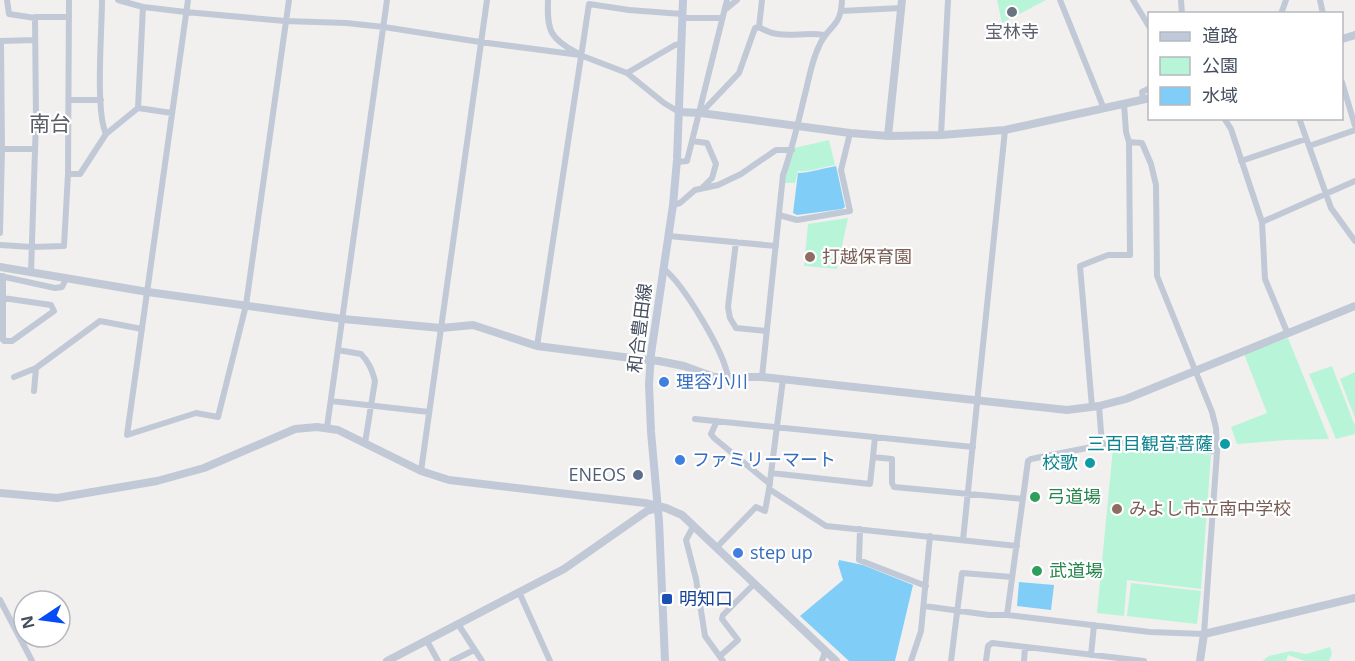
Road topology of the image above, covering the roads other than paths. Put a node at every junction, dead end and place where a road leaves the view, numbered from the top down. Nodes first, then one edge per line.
1 (8, 0) edge
2 (69, 0) edge
3 (102, 0) edge
4 (118, 0) edge
5 (188, 0) edge
6 (289, 0) edge
7 (387, 0) edge
8 (487, 0) edge
9 (548, 0) edge
10 (683, 0) edge
11 (762, 0) edge
12 (842, 0) edge
13 (873, 0) edge
14 (948, 0) edge
15 (1060, 0) edge
16 (1133, 0) edge
17 (732, 1) edge
18 (902, 4) edge
19 (143, 7) junction
20 (872, 9) junction
21 (842, 11) junction
22 (186, 12) junction
23 (682, 16) junction
24 (34, 18) junction
25 (69, 18) junction
26 (722, 18) junction
27 (285, 21) junction
28 (1148, 26) edge
29 (384, 27) junction
30 (759, 27) junction
31 (824, 35) junction
32 (35, 40) junction
33 (480, 42) junction
34 (682, 44) junction
35 (580, 55) junction
36 (627, 73) junction
37 (1343, 89) edge
38 (1146, 99) edge
39 (69, 100) junction
40 (101, 100) junction
41 (1124, 105) junction
42 (138, 108) junction
43 (1104, 109) junction
44 (679, 112) junction
45 (172, 113) junction
46 (700, 113) junction
47 (36, 120) junction
48 (1225, 120) edge
49 (1300, 120) edge
50 (68, 122) junction
51 (798, 126) junction
52 (1355, 128) edge
53 (1005, 130) junction
54 (850, 133) junction
55 (106, 134) junction
56 (941, 135) junction
57 (888, 136) junction
58 (692, 141) junction
59 (1129, 142) junction
60 (1307, 143) junction
61 (2, 148) junction
62 (35, 149) junction
63 (792, 150) junction
64 (1241, 161) junction
65 (677, 162) junction
66 (68, 174) junction
67 (1355, 181) edge
68 (702, 188) junction
69 (1326, 194) junction
70 (673, 205) junction
71 (779, 215) junction
72 (1262, 222) junction
73 (0, 233) edge
74 (669, 236) junction
75 (1355, 241) edge
76 (735, 242) junction
77 (0, 245) edge
78 (776, 246) junction
79 (32, 247) junction
80 (0, 267) edge
81 (664, 269) junction
82 (31, 272) junction
83 (1, 276) edge
84 (66, 279) junction
85 (148, 292) junction
86 (3, 298) junction
87 (246, 305) junction
88 (1355, 306) edge
89 (343, 319) junction
90 (441, 328) junction
91 (142, 329) junction
92 (767, 331) junction
93 (1287, 332) junction
94 (537, 346) junction
95 (338, 350) junction
96 (36, 368) junction
97 (1196, 369) junction
98 (14, 377) dead end
99 (762, 377) junction
100 (728, 378) junction
101 (783, 379) junction
102 (34, 391) dead end
103 (331, 400) junction
104 (977, 400) junction
105 (371, 405) junction
106 (1095, 406) junction
107 (429, 412) junction
108 (695, 419) dead end
109 (717, 421) junction
110 (327, 427) junction
111 (776, 427) junction
112 (875, 437) junction
113 (365, 442) junction
114 (1102, 445) junction
115 (973, 447) junction
116 (1217, 452) junction
117 (873, 457) junction
118 (421, 471) junction
119 (771, 473) junction
120 (770, 486) junction
121 (0, 493) edge
122 (968, 494) junction
123 (1023, 499) junction
124 (658, 508) junction
125 (693, 527) junction
126 (860, 529) junction
127 (930, 536) junction
128 (963, 540) junction
129 (1017, 546) junction
130 (717, 547) junction
131 (1012, 577) junction
132 (755, 583) junction
133 (926, 586) junction
134 (519, 592) junction
135 (1355, 598) edge
136 (0, 600) edge
137 (924, 606) junction
138 (957, 610) junction
139 (1007, 615) junction
140 (458, 624) junction
141 (1094, 625) junction
142 (1204, 634) junction
143 (427, 640) junction
144 (1025, 647) junction
145 (474, 650) junction
146 (825, 652) junction
147 (1062, 652) junction
148 (1091, 655) junction
149 (722, 658) edge
150 (32, 661) edge
151 (387, 661) edge
152 (438, 661) edge
153 (452, 661) edge
154 (482, 661) edge
155 (550, 661) edge
156 (665, 661) edge
157 (822, 661) edge
158 (836, 661) edge
159 (911, 661) edge
160 (951, 661) edge
161 (986, 661) edge
162 (1024, 661) edge
163 (1061, 661) edge
164 (1144, 661) edge
165 (1200, 661) edge

1 - 24 street
2 - 25 street
3 - 40 street
4 - 19 street
5 - 22 street
6 - 27 street
7 - 29 street
8 - 33 street
9 - 35 street
10 - 23 main road, 和合豊田線
11 - 30 street
12 - 21 street
13 - 20 street
14 - 56 street
15 - 43 street
16 - 28 street
17 - 26 street
18 - 20 street
18 - 57 street
19 - 22 street
19 - 42 street
20 - 21 street
21 - 31 street
22 - 27 street
22 - 45 street
23 - 26 street
23 - 34 main road, 和合豊田線
23 - 35 street
24 - 25 street
24 - 32 street
25 - 39 street
26 - 46 street
27 - 29 street
27 - 87 street
29 - 33 street
29 - 89 street
30 - 31 street
30 - 46 street
31 - 51 street
32 - 47 street
32 - 61 street
33 - 35 street
33 - 90 street
34 - 36 street
34 - 44 main road, 和合豊田線
35 - 36 street
35 - 94 street
36 - 44 street
37 - 52 street
38 - 41 street
39 - 40 street
39 - 50 street
40 - 55 street
41 - 43 street
41 - 59 street
42 - 45 street
42 - 55 street
43 - 53 street
44 - 46 street
44 - 65 main road, 和合豊田線
45 - 85 street
46 - 51 street
46 - 58 street
47 - 50 street
47 - 62 street
48 - 64 street
49 - 60 street
50 - 66 street
51 - 54 street
51 - 63 street
52 - 60 street
53 - 56 street
53 - 104 street
54 - 57 street
54 - 71 street
55 - 66 street
56 - 57 street
58 - 65 street
58 - 68 street
59 - 97 street
59 - 106 street
60 - 64 street
60 - 69 street
61 - 62 street
61 - 73 street
62 - 79 street
63 - 68 street
63 - 71 street
64 - 72 street
65 - 70 main road, 和合豊田線
66 - 79 street
67 - 69 street
68 - 70 street
69 - 72 street
69 - 75 street
70 - 74 main road, 和合豊田線
71 - 78 street
72 - 93 street
74 - 76 street
74 - 81 main road, 和合豊田線
76 - 78 street
76 - 92 street
77 - 79 street
78 - 92 street
79 - 82 street
80 - 82 street
81 - 100 street
81 - 124 main road, 和合豊田線
82 - 84 street
83 - 84 street
83 - 86 street
84 - 85 street
85 - 87 street
85 - 91 street
86 - 86 street
87 - 89 street
87 - 91 street
88 - 93 street
89 - 90 street
89 - 95 street
90 - 94 street
90 - 107 street
91 - 96 street
92 - 99 street
93 - 97 street
94 - 100 street, bridge
95 - 103 street
95 - 105 street
96 - 98 street
96 - 102 street
97 - 106 street
97 - 116 street
99 - 100 street
99 - 101 street
101 - 104 street
101 - 111 street
103 - 105 street
103 - 110 street
104 - 106 street
104 - 115 street
105 - 107 street
105 - 113 street
106 - 114 street
107 - 118 street
108 - 109 street
109 - 111 street
109 - 120 street
110 - 113 street
110 - 121 street
111 - 112 street
111 - 119 street
112 - 115 street
112 - 117 street
113 - 118 street
114 - 116 street
114 - 123 street
115 - 122 street
116 - 142 street
117 - 119 street
117 - 122 street
118 - 124 street
119 - 120 street
120 - 126 street
120 - 130 street
122 - 123 street
122 - 128 street
123 - 129 street
124 - 125 street
124 - 134 street
124 - 156 main road, 和合豊田線
125 - 130 street
125 - 149 street
126 - 127 street
126 - 133 street
127 - 128 street
127 - 133 street
128 - 129 street
129 - 131 street
130 - 132 street
131 - 138 street
131 - 139 street
132 - 146 street
132 - 149 street
133 - 137 street
134 - 140 street
134 - 155 street
135 - 142 street
136 - 150 street
137 - 138 street
137 - 159 street
138 - 139 street
138 - 160 street
139 - 141 street
140 - 143 street
140 - 145 street
141 - 142 street
141 - 148 street
142 - 165 street
143 - 151 street
143 - 152 street
144 - 147 street
144 - 161 street
144 - 162 street
145 - 153 street
145 - 154 street
146 - 157 street
146 - 158 street
147 - 148 street
147 - 163 street
148 - 164 street

